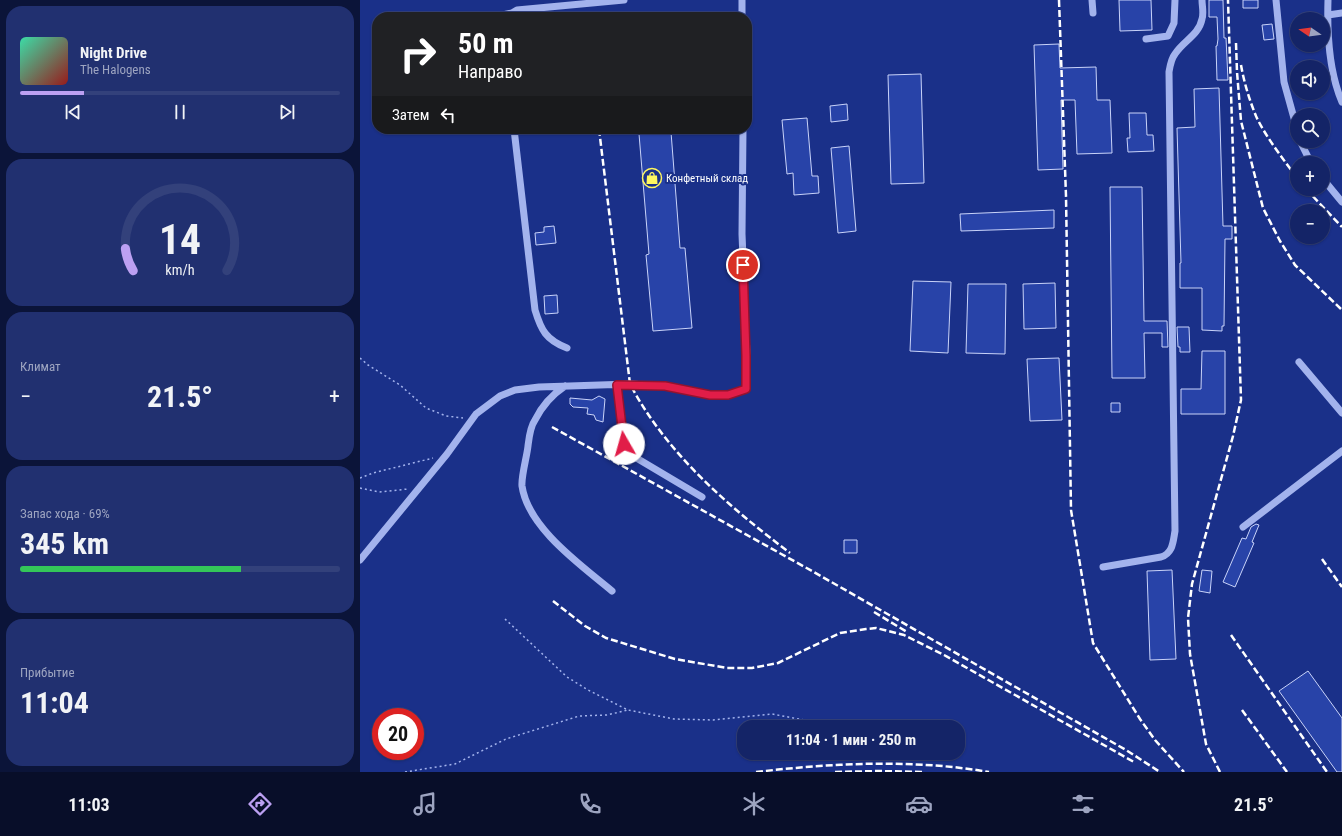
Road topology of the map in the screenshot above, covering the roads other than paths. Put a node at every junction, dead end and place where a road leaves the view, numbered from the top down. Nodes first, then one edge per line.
1 (624, 0) edge
2 (742, 0) edge
3 (1092, 0) edge
4 (1175, 0) edge
5 (1202, 0) edge
6 (1276, 0) edge
7 (1328, 0) edge
8 (514, 12) edge
9 (742, 12) edge
10 (1328, 12) edge
11 (1093, 13) dead end
12 (1342, 13) edge
13 (1330, 15) edge
14 (1146, 40) dead end
15 (1330, 41) edge
16 (1342, 102) edge
17 (1291, 108) edge
18 (515, 134) edge
19 (743, 134) edge
20 (1330, 188) edge
21 (1341, 201) edge
22 (567, 348) dead end
23 (1299, 362) dead end
24 (617, 385) junction
25 (565, 386) junction
26 (1342, 414) edge
27 (1342, 451) edge
28 (702, 497) dead end
29 (1243, 527) dead end
30 (360, 560) edge
31 (1103, 567) dead end
32 (612, 591) dead end

1 - 8 street
2 - 9 street
3 - 11 street
4 - 14 street
5 - 31 street
6 - 17 street
7 - 10 street
12 - 13 street
15 - 16 street
18 - 22 street
19 - 24 street
20 - 21 street
23 - 26 street
24 - 25 street
24 - 28 street
25 - 30 street
25 - 32 street
27 - 29 street

